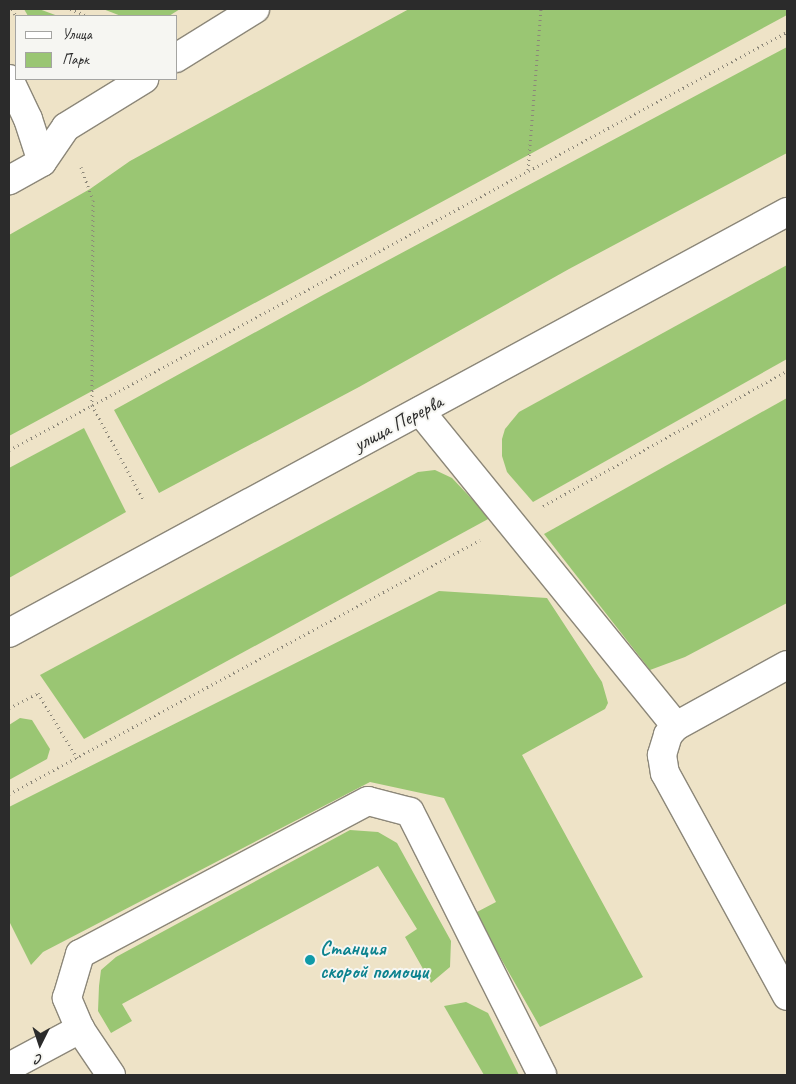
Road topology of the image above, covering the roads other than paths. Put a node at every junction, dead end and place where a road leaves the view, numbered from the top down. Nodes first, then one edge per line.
1 (255, 9) edge
2 (178, 57) edge
3 (9, 79) edge
4 (142, 80) edge
5 (42, 162) junction
6 (9, 180) edge
7 (787, 212) edge
8 (420, 411) junction
9 (9, 633) edge
10 (787, 665) edge
11 (676, 726) junction
12 (787, 996) edge
13 (80, 1029) junction
14 (9, 1067) edge
15 (111, 1075) edge
16 (542, 1075) edge

1 - 2 street
3 - 5 street
4 - 5 street
5 - 6 street
7 - 8 street, улица Перерва
8 - 9 street, улица Перерва
8 - 11 street
10 - 11 street
11 - 12 street
13 - 14 street
13 - 15 street
13 - 16 street

